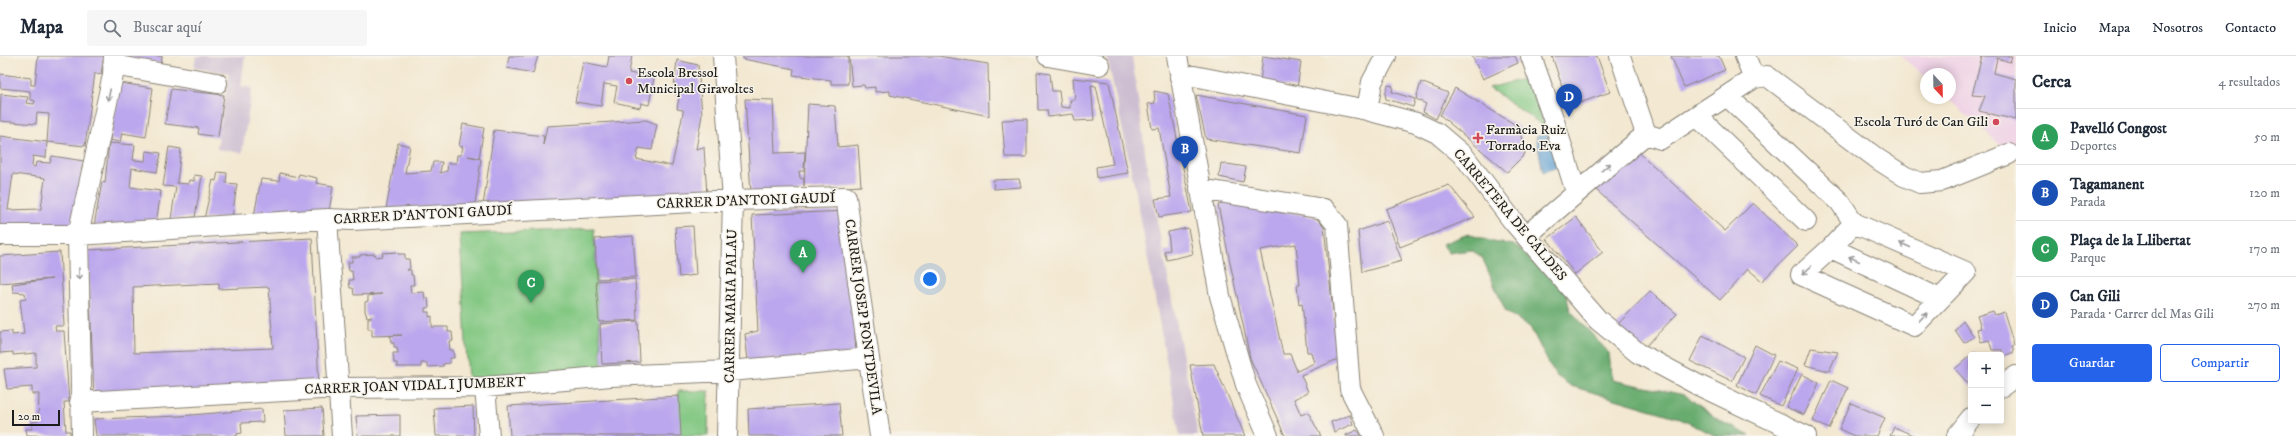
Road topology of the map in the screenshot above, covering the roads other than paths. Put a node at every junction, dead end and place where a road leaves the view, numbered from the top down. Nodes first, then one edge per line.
1 (723, 56) edge
2 (1048, 56) edge
3 (1177, 56) edge
4 (1386, 56) edge
5 (1531, 56) edge
6 (1620, 56) edge
7 (1745, 56) edge
8 (1091, 59) edge
9 (114, 61) edge
10 (1180, 77) junction
11 (1761, 77) junction
12 (217, 83) dead end
13 (1727, 96) junction
14 (1367, 110) junction
15 (1697, 116) junction
16 (1646, 134) junction
17 (2009, 154) dead end
18 (1200, 188) junction
19 (1576, 192) junction
20 (846, 197) joint
21 (733, 200) junction
22 (327, 219) junction
23 (1806, 221) dead end
24 (1854, 223) junction
25 (0, 235) edge
26 (78, 235) junction
27 (1526, 236) junction
28 (1831, 248) junction
29 (1940, 299) junction
30 (869, 358) junction
31 (730, 372) junction
32 (2016, 376) edge
33 (2004, 385) edge
34 (485, 387) junction
35 (339, 388) junction
36 (80, 402) junction
37 (1968, 422) edge
38 (82, 436) edge
39 (342, 436) edge
40 (489, 436) edge
41 (727, 436) edge
42 (880, 436) edge
43 (1268, 436) edge
44 (1374, 436) edge
45 (1806, 436) edge
46 (1957, 436) edge

1 - 21 street, CARRER MARIA PALAU
2 - 8 street
3 - 10 street
4 - 14 street
5 - 19 street
6 - 16 street
7 - 11 street
9 - 12 street
9 -> 26 street
10 - 14 street, CARRETERA DE CALDES
10 - 18 street
11 - 13 street
11 - 17 street
13 - 15 street
13 - 24 street
14 - 27 street, CARRETERA DE CALDES
15 - 16 street
15 - 23 street
19 -> 16 street
18 - 43 street
18 - 44 street
19 - 27 street
20 - 21 street, CARRER D'ANTONI GAUDÍ
20 - 30 street, CARRER JOSEP FONTDEVILA
21 - 22 street, CARRER D'ANTONI GAUDÍ
21 - 31 street, CARRER MARIA PALAU
22 - 26 street, CARRER D'ANTONI GAUDÍ
22 - 35 street
24 - 28 street
29 -> 24 street
25 - 26 street, CARRER D'ANTONI GAUDÍ
26 -> 36 street
27 - 45 street, CARRETERA DE CALDES
29 -> 28 street
28 -> 29 street
30 - 31 street, CARRER JOAN VIDAL I JUMBERT
30 - 42 street, CARRER JOSEP FONTDEVILA
31 - 34 street, CARRER JOAN VIDAL I JUMBERT
31 - 41 street, CARRER MARIA PALAU
32 - 33 street
34 - 35 street, CARRER JOAN VIDAL I JUMBERT
34 - 40 street
35 - 36 street, CARRER JOAN VIDAL I JUMBERT
35 - 39 street
36 - 38 street
37 - 46 street

